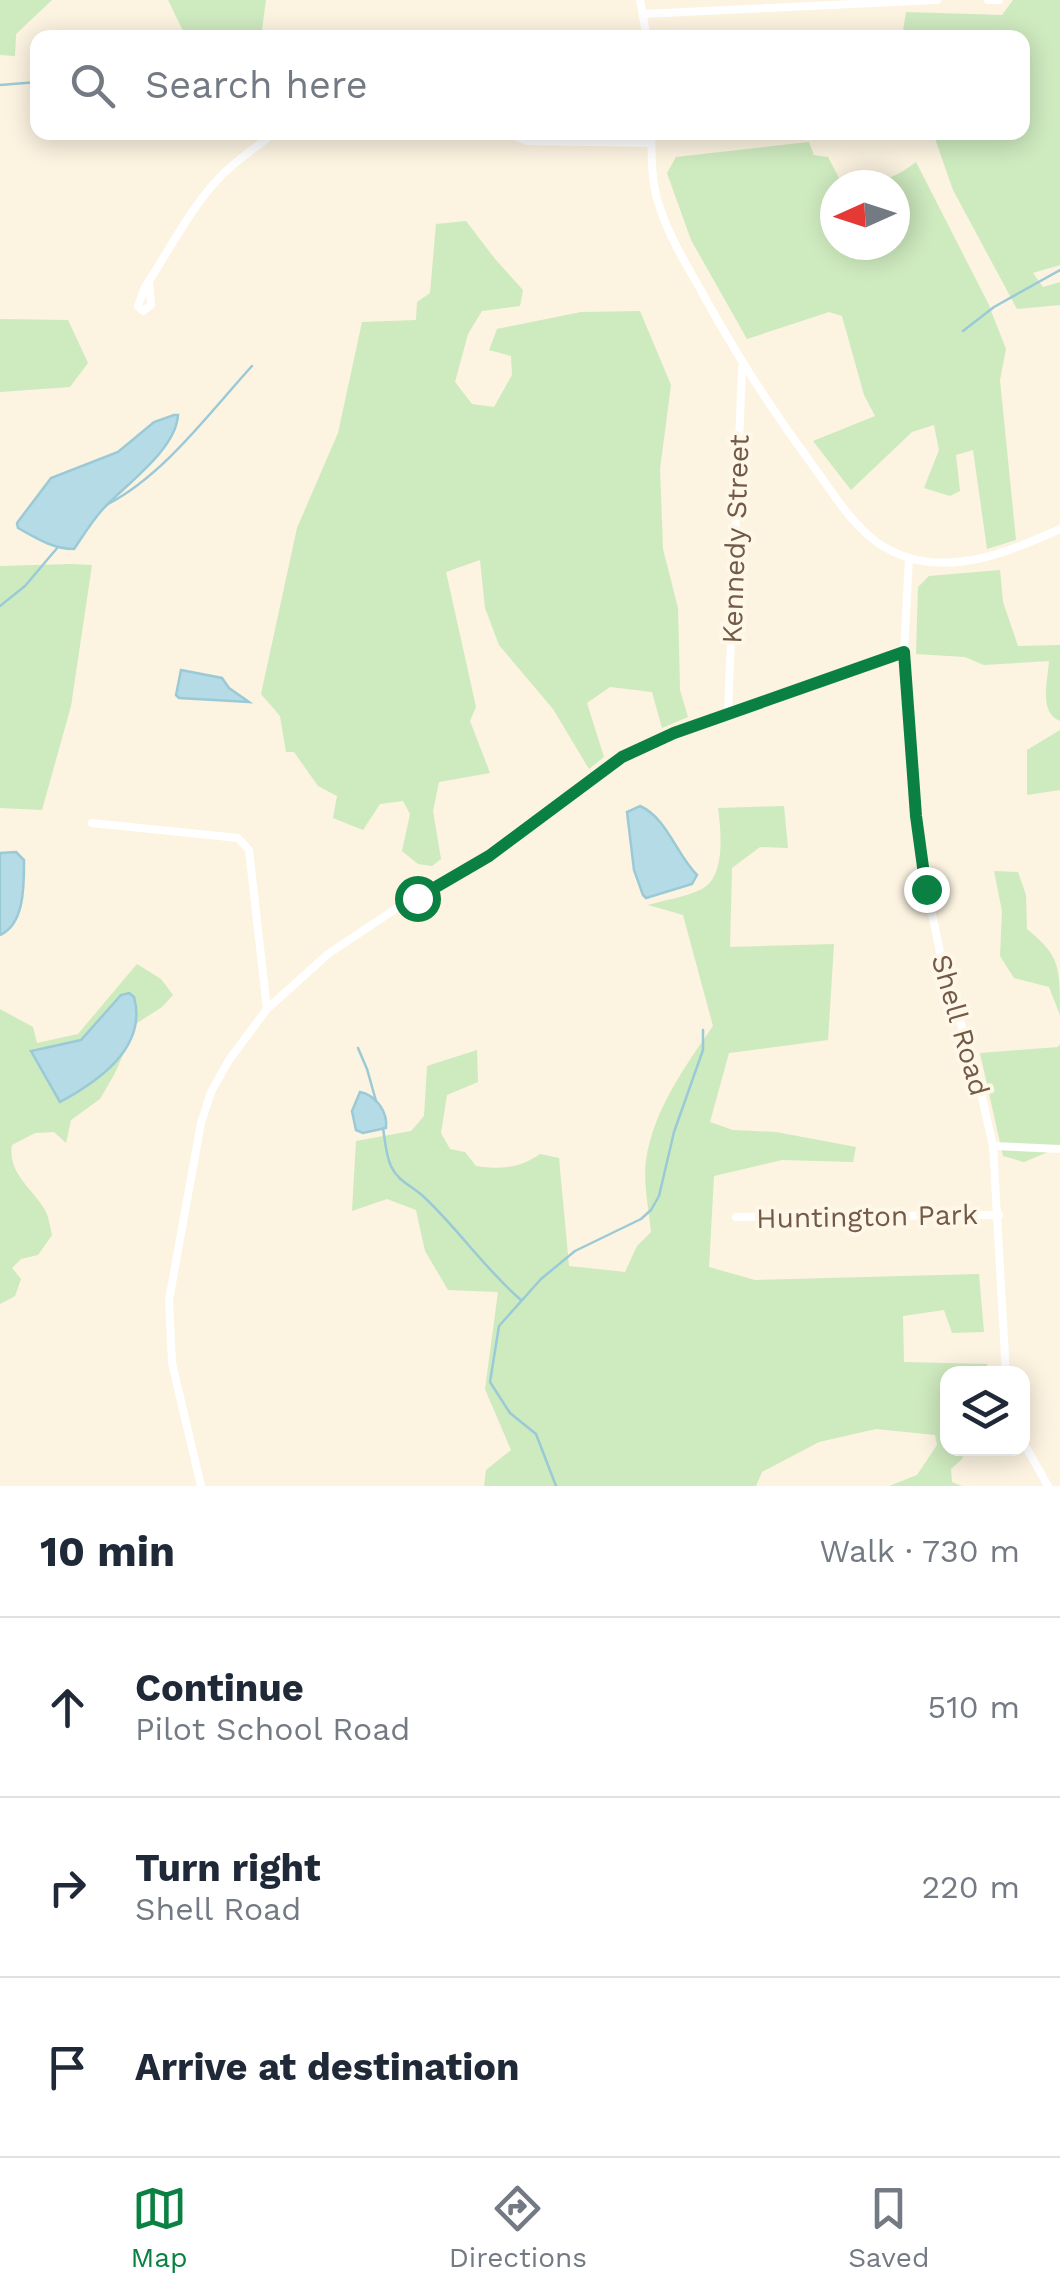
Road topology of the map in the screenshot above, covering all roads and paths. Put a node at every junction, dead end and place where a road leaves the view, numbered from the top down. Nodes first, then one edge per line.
1 (640, 0) edge
2 (937, 0) edge
3 (988, 0) edge
4 (999, 0) edge
5 (644, 14) junction
6 (646, 30) edge
7 (265, 140) edge
8 (525, 140) edge
9 (569, 140) edge
10 (651, 140) edge
11 (149, 281) dead end
12 (742, 366) junction
13 (1060, 529) edge
14 (909, 558) junction
15 (904, 652) junction
16 (728, 713) junction
17 (92, 823) dead end
18 (267, 1009) junction
19 (993, 1146) junction
20 (1060, 1149) edge
21 (999, 1215) junction
22 (736, 1218) dead end
23 (1006, 1366) edge
24 (1030, 1454) edge
25 (200, 1486) edge
26 (1048, 1486) edge

1 - 5 street
2 - 5 street
3 - 4 street
5 - 6 street
7 - 11 street
8 - 9 street
10 - 12 street
12 - 14 street
12 - 16 street, Kennedy Street
13 - 14 street
14 - 15 street, Shell Road
15 - 16 street
15 - 19 street, Shell Road
16 - 18 street
17 - 18 street
18 - 25 street
19 - 20 street
19 - 21 street, Shell Road
21 - 22 street, Huntington Park
21 - 23 street, Shell Road
24 - 26 street

